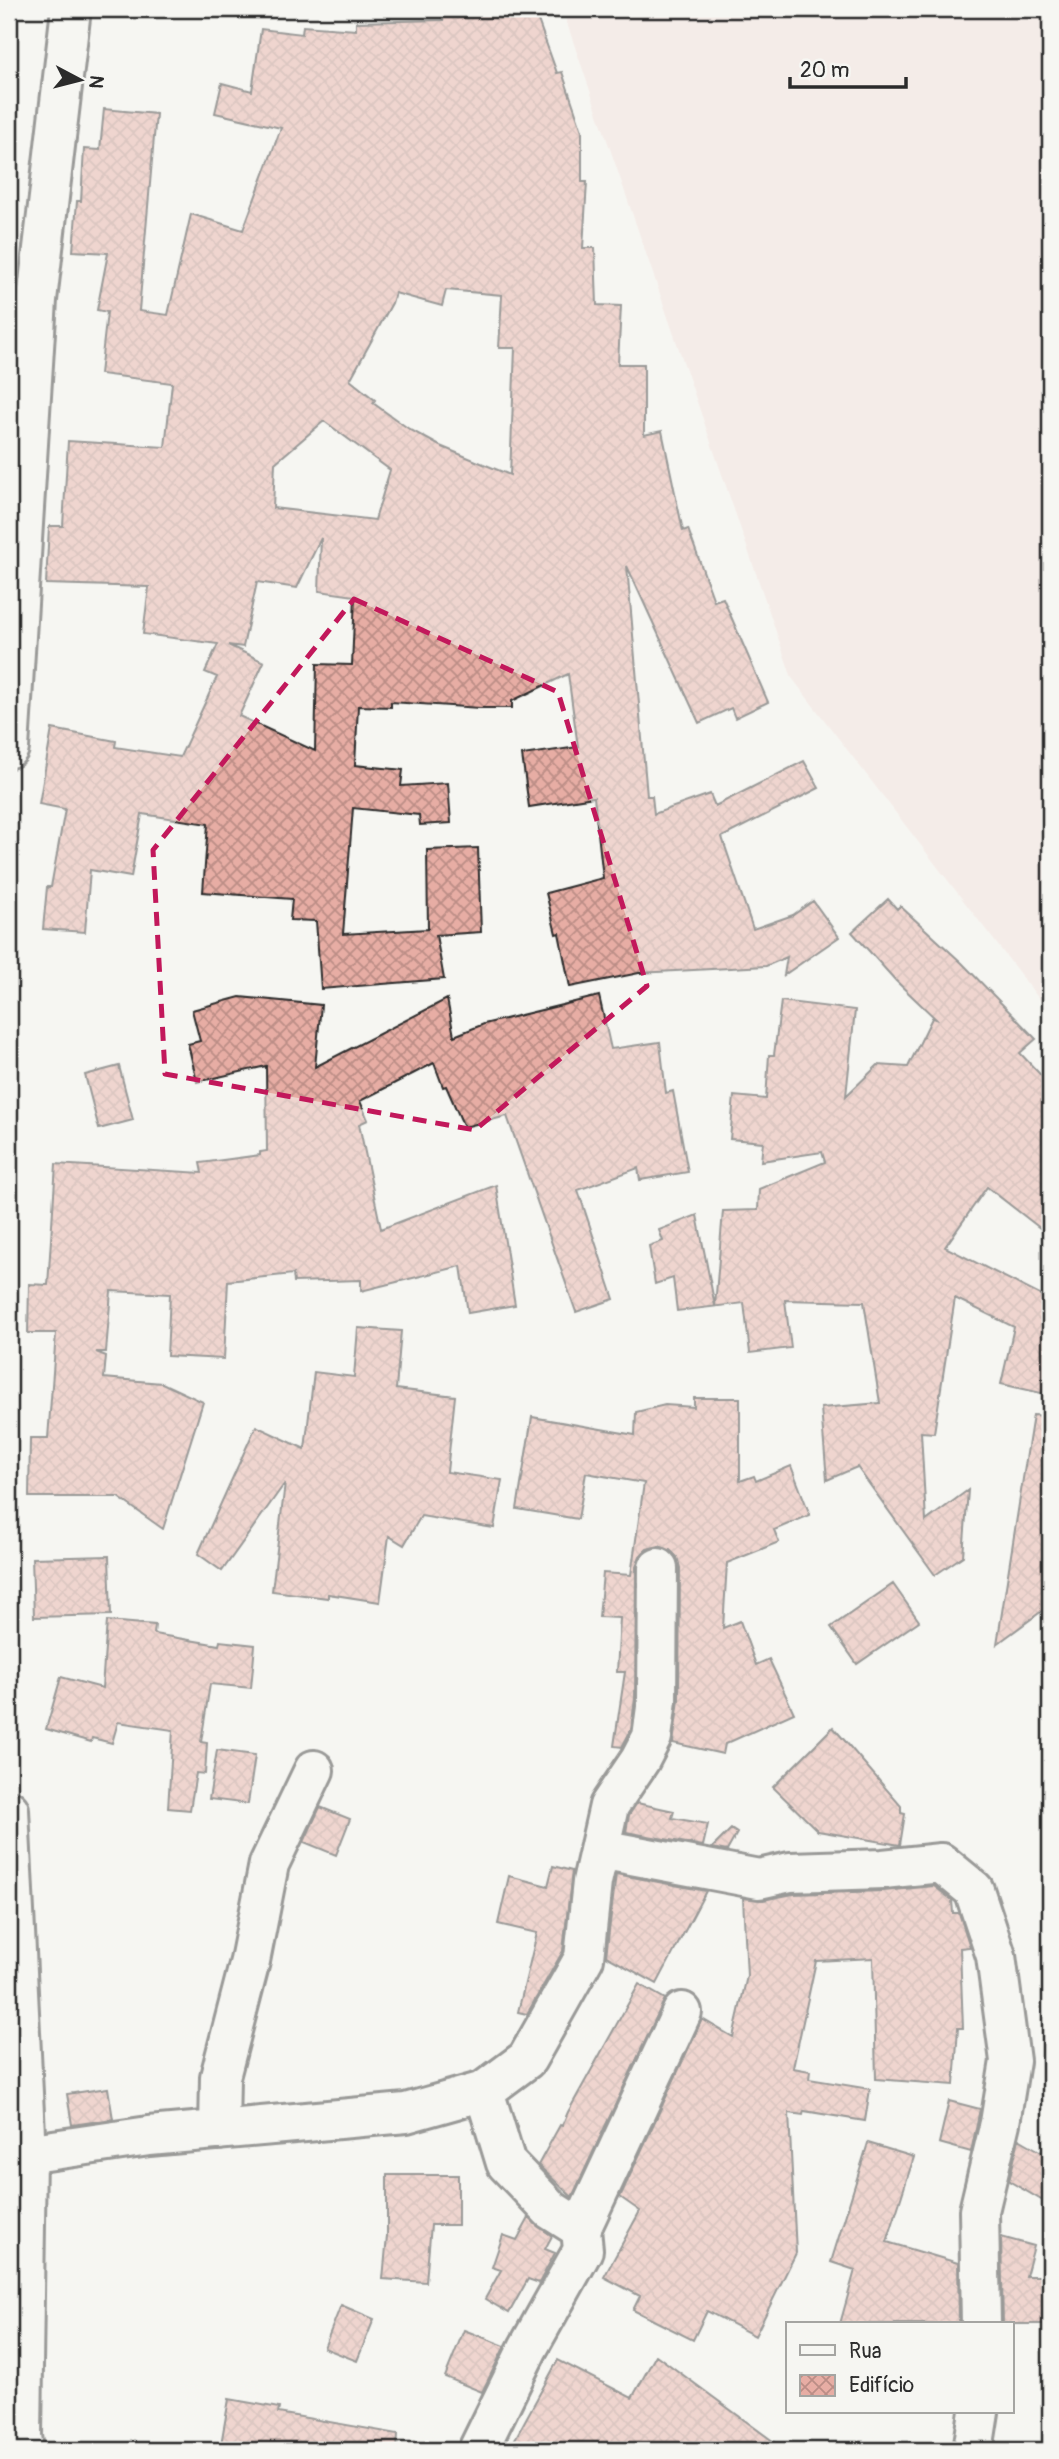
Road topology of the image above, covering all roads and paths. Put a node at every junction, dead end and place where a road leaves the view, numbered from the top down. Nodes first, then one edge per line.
1 (71, 9) edge
2 (9, 748) edge
3 (658, 1568) dead end
4 (314, 1770) dead end
5 (9, 1810) edge
6 (600, 1849) junction
7 (682, 2012) dead end
8 (484, 2091) junction
9 (219, 2130) junction
10 (26, 2154) junction
11 (581, 2230) junction
12 (981, 2322) edge
13 (979, 2414) edge
14 (21, 2446) edge
15 (478, 2450) edge
16 (973, 2450) edge

1 - 2 street
3 - 6 street
4 - 9 street
5 - 10 street
6 - 8 street
6 - 12 street
7 - 11 street
8 - 9 street
8 - 11 street
9 - 10 street
10 - 14 street
11 - 15 street
13 - 16 street

